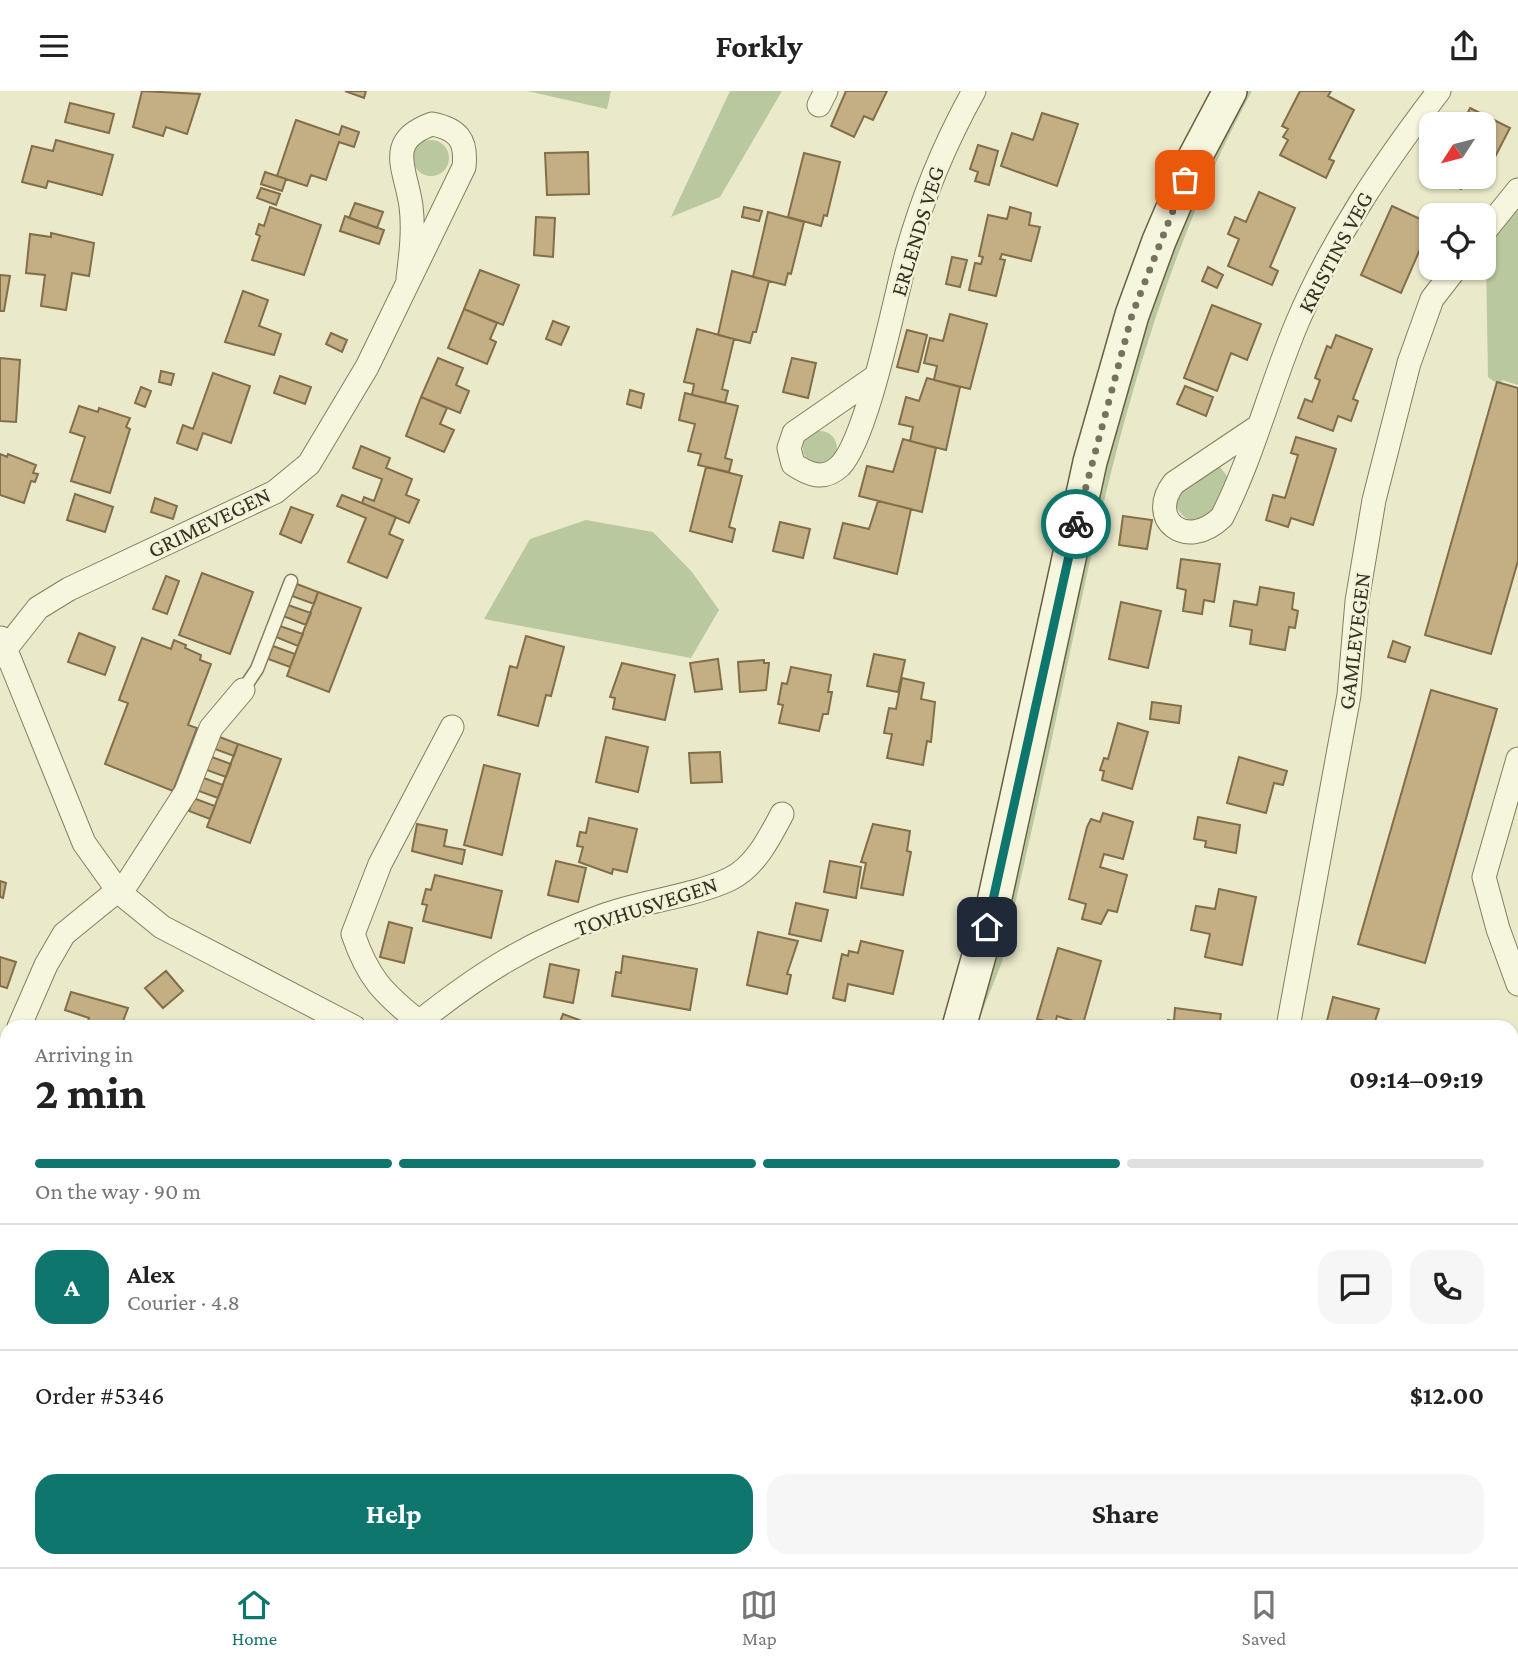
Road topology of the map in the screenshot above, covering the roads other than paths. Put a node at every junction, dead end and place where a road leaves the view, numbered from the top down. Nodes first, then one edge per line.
1 (974, 91) edge
2 (1230, 91) edge
3 (1440, 91) edge
4 (1518, 190) edge
5 (1496, 217) edge
6 (408, 278) junction
7 (1447, 280) edge
8 (875, 377) dead end
9 (1256, 428) junction
10 (291, 581) dead end
11 (2, 647) edge
12 (243, 690) joint
13 (452, 727) dead end
14 (1518, 759) edge
15 (782, 814) dead end
16 (119, 892) junction
17 (1518, 984) edge
18 (22, 1020) edge
19 (341, 1020) edge
20 (414, 1020) edge
21 (423, 1020) edge
22 (961, 1020) edge
23 (1289, 1020) edge

1 - 8 street, ERLENDS VEG
2 - 22 street
3 - 9 street, KRISTINS VEG
4 - 5 street
6 - 6 street, GRIMEVEGEN
6 - 11 street, GRIMEVEGEN
7 - 23 street, GAMLEVEGEN
9 - 9 street, KRISTINS VEG
10 - 12 lane
11 - 16 street
12 - 16 street
13 - 20 street, TOVHUSVEGEN
14 - 17 street
15 - 21 street, TOVHUSVEGEN
16 - 18 street
16 - 19 street

